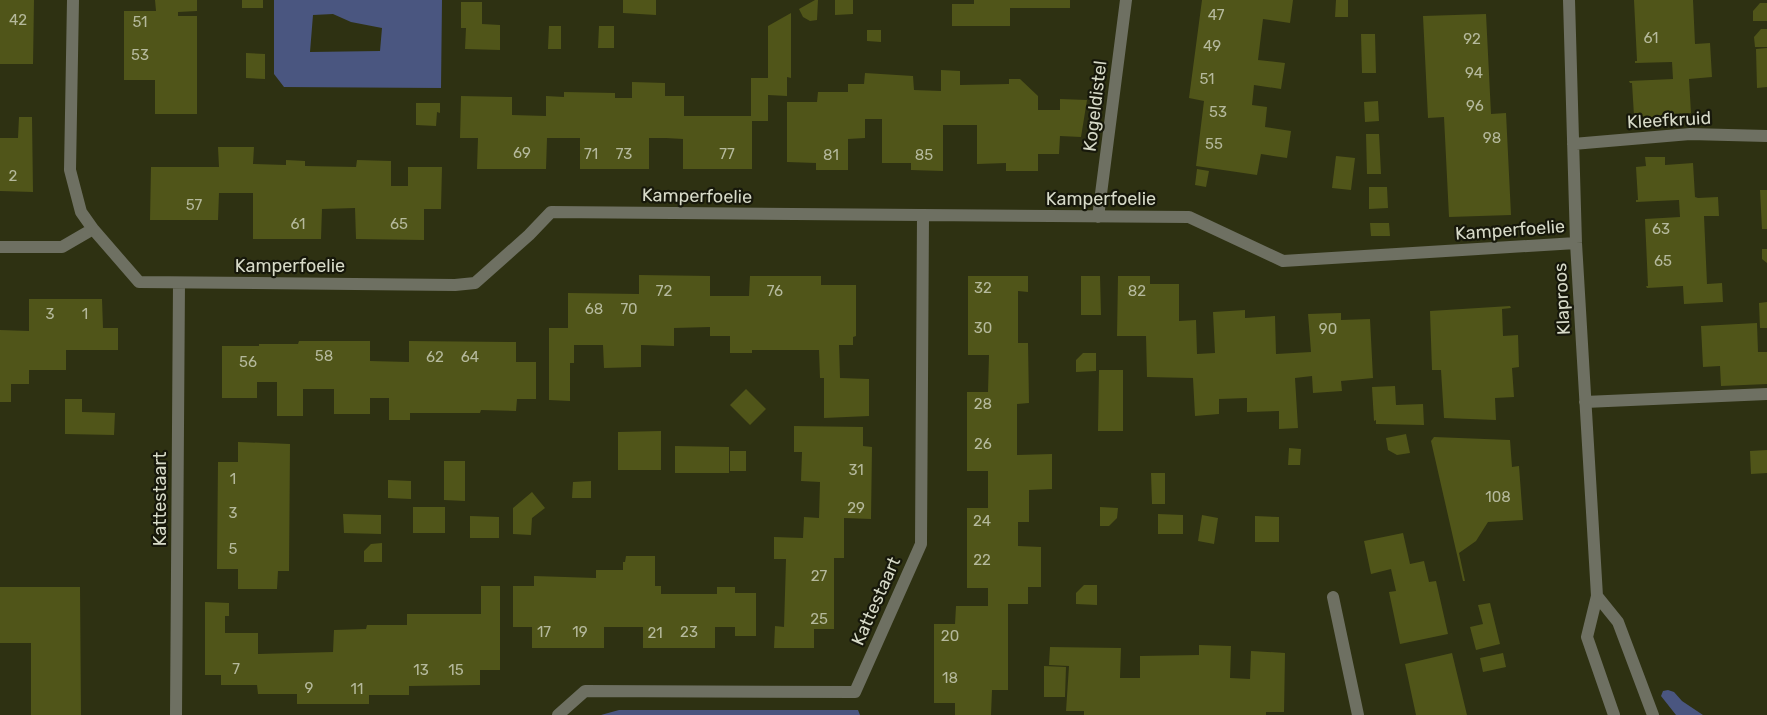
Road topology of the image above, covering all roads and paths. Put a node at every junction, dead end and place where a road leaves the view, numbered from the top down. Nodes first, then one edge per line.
1 (73, 0) edge
2 (1126, 0) edge
3 (1569, 0) edge
4 (1767, 136) edge
5 (1573, 144) junction
6 (922, 216) junction
7 (1098, 217) junction
8 (93, 230) junction
9 (1576, 243) junction
10 (0, 247) edge
11 (180, 283) junction
12 (1767, 394) edge
13 (1585, 402) junction
14 (1597, 596) junction
15 (1333, 597) dead end
16 (176, 715) edge
17 (558, 715) edge
18 (1358, 715) edge
19 (1614, 715) edge
20 (1653, 715) edge

1 - 8 street, Kamperfoelie
2 - 7 street, Kogeldistel
3 - 5 street, Klaproos
4 - 5 street, Kleefkruid
5 - 9 street, Klaproos
6 - 7 street, Kamperfoelie
6 - 11 street, Kamperfoelie
6 - 17 street, Kattestaart
7 - 9 street, Kamperfoelie
8 - 10 street
8 - 11 street, Kamperfoelie
9 - 13 street, Klaproos
11 - 16 street, Kattestaart
12 - 13 street
13 - 14 street, Klaproos
14 - 19 street, Klaproos
14 - 20 street
15 - 18 street

